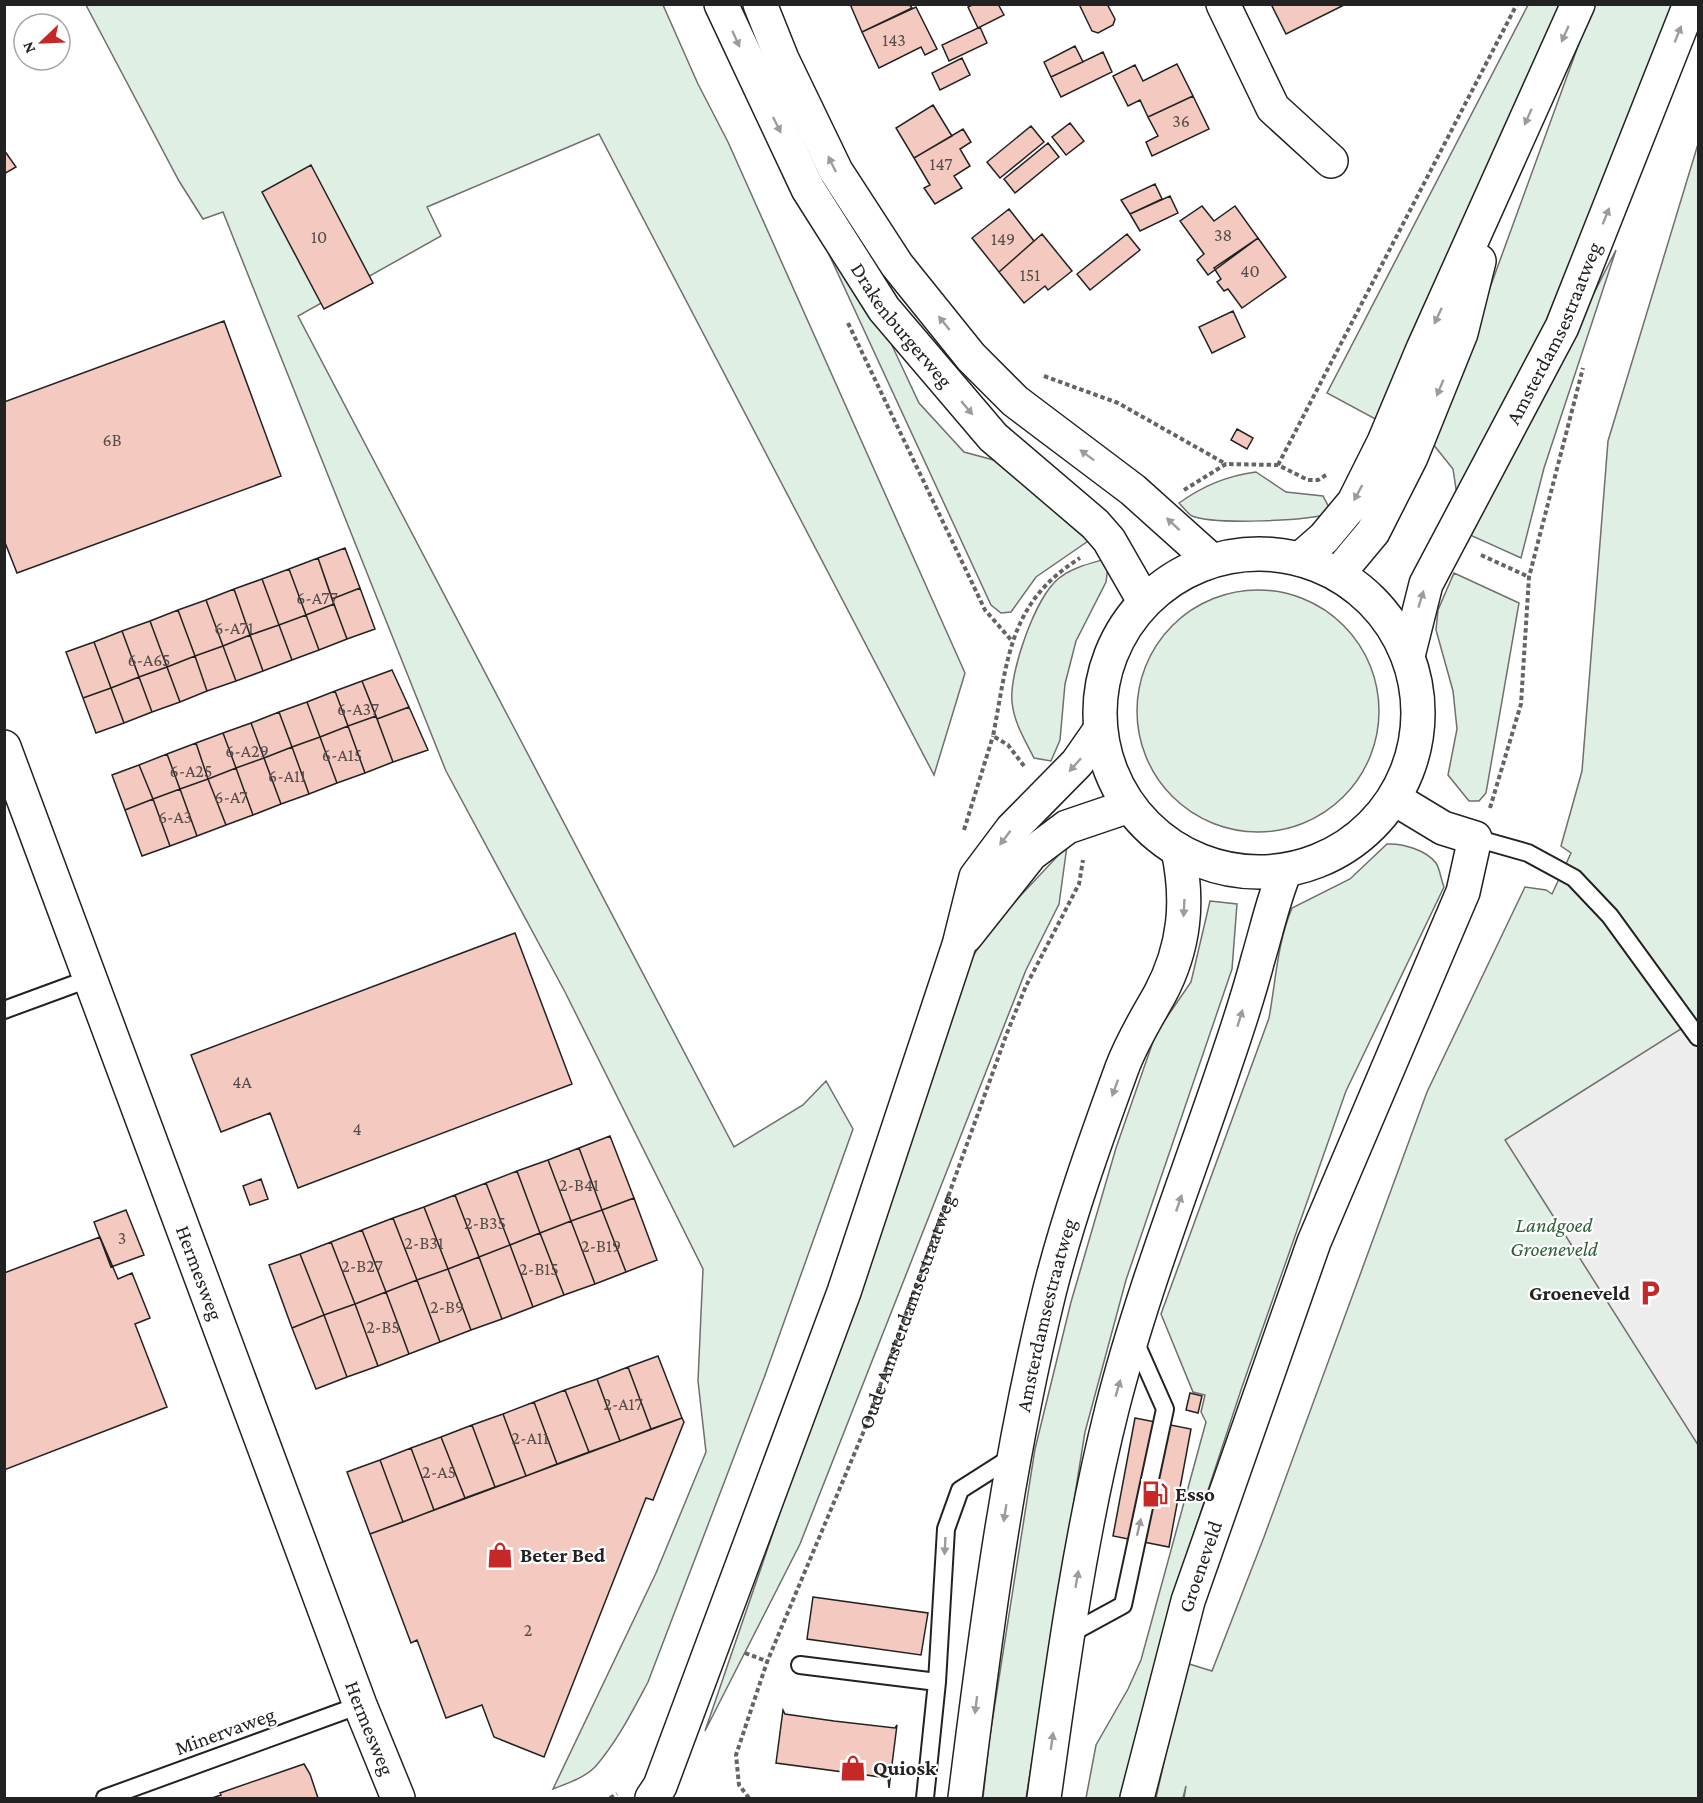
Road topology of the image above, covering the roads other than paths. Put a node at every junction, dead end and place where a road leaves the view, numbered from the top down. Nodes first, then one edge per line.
1 (721, 4) edge
2 (760, 4) edge
3 (1223, 4) edge
4 (1578, 4) edge
5 (1690, 4) edge
6 (1331, 161) dead end
7 (1498, 186) junction
8 (1300, 559) junction
9 (1211, 560) junction
10 (1338, 574) junction
11 (1144, 601) junction
12 (1407, 656) junction
13 (1100, 730) junction
14 (4, 747) edge
15 (1395, 799) junction
16 (1129, 806) junction
17 (1475, 838) junction
18 (1178, 850) junction
19 (1285, 871) junction
20 (959, 945) junction
21 (91, 978) junction
22 (4, 1010) edge
23 (1698, 1037) edge
24 (1133, 1338) junction
25 (1015, 1455) junction
26 (1066, 1636) junction
27 (800, 1665) dead end
28 (937, 1682) junction
29 (360, 1705) junction
30 (105, 1798) edge
31 (398, 1798) edge
32 (651, 1798) edge
33 (925, 1798) edge
34 (965, 1798) edge
35 (1044, 1798) edge
36 (1137, 1798) edge

1 -> 11 main road, Drakenburgerweg
9 -> 2 main road, Drakenburgerweg
3 - 6 main road
4 -> 7 main road
12 -> 5 main road, Amsterdamsestraatweg
7 -> 8 main road
7 -> 10 main road
8 - 9 main road
8 - 10 main road
9 - 11 main road
10 - 12 main road
11 - 13 main road
12 - 15 main road
13 - 16 main road
13 -> 20 main road
14 - 21 main road, Hermesweg
15 - 17 main road
15 - 19 main road
16 - 18 main road
16 - 20 main road
17 - 23 lane
17 - 36 main road, Groeneveld
18 - 19 main road
18 -> 25 main road, Amsterdamsestraatweg
24 -> 19 main road
20 - 32 main road
21 - 22 lane
21 - 29 main road, Hermesweg
26 -> 24 main road
26 -> 24 lane
25 -> 28 lane
25 -> 34 main road, Amsterdamsestraatweg
35 -> 26 main road
27 - 28 lane
28 - 33 lane
29 - 30 lane, Minervaweg
29 - 31 main road, Hermesweg

